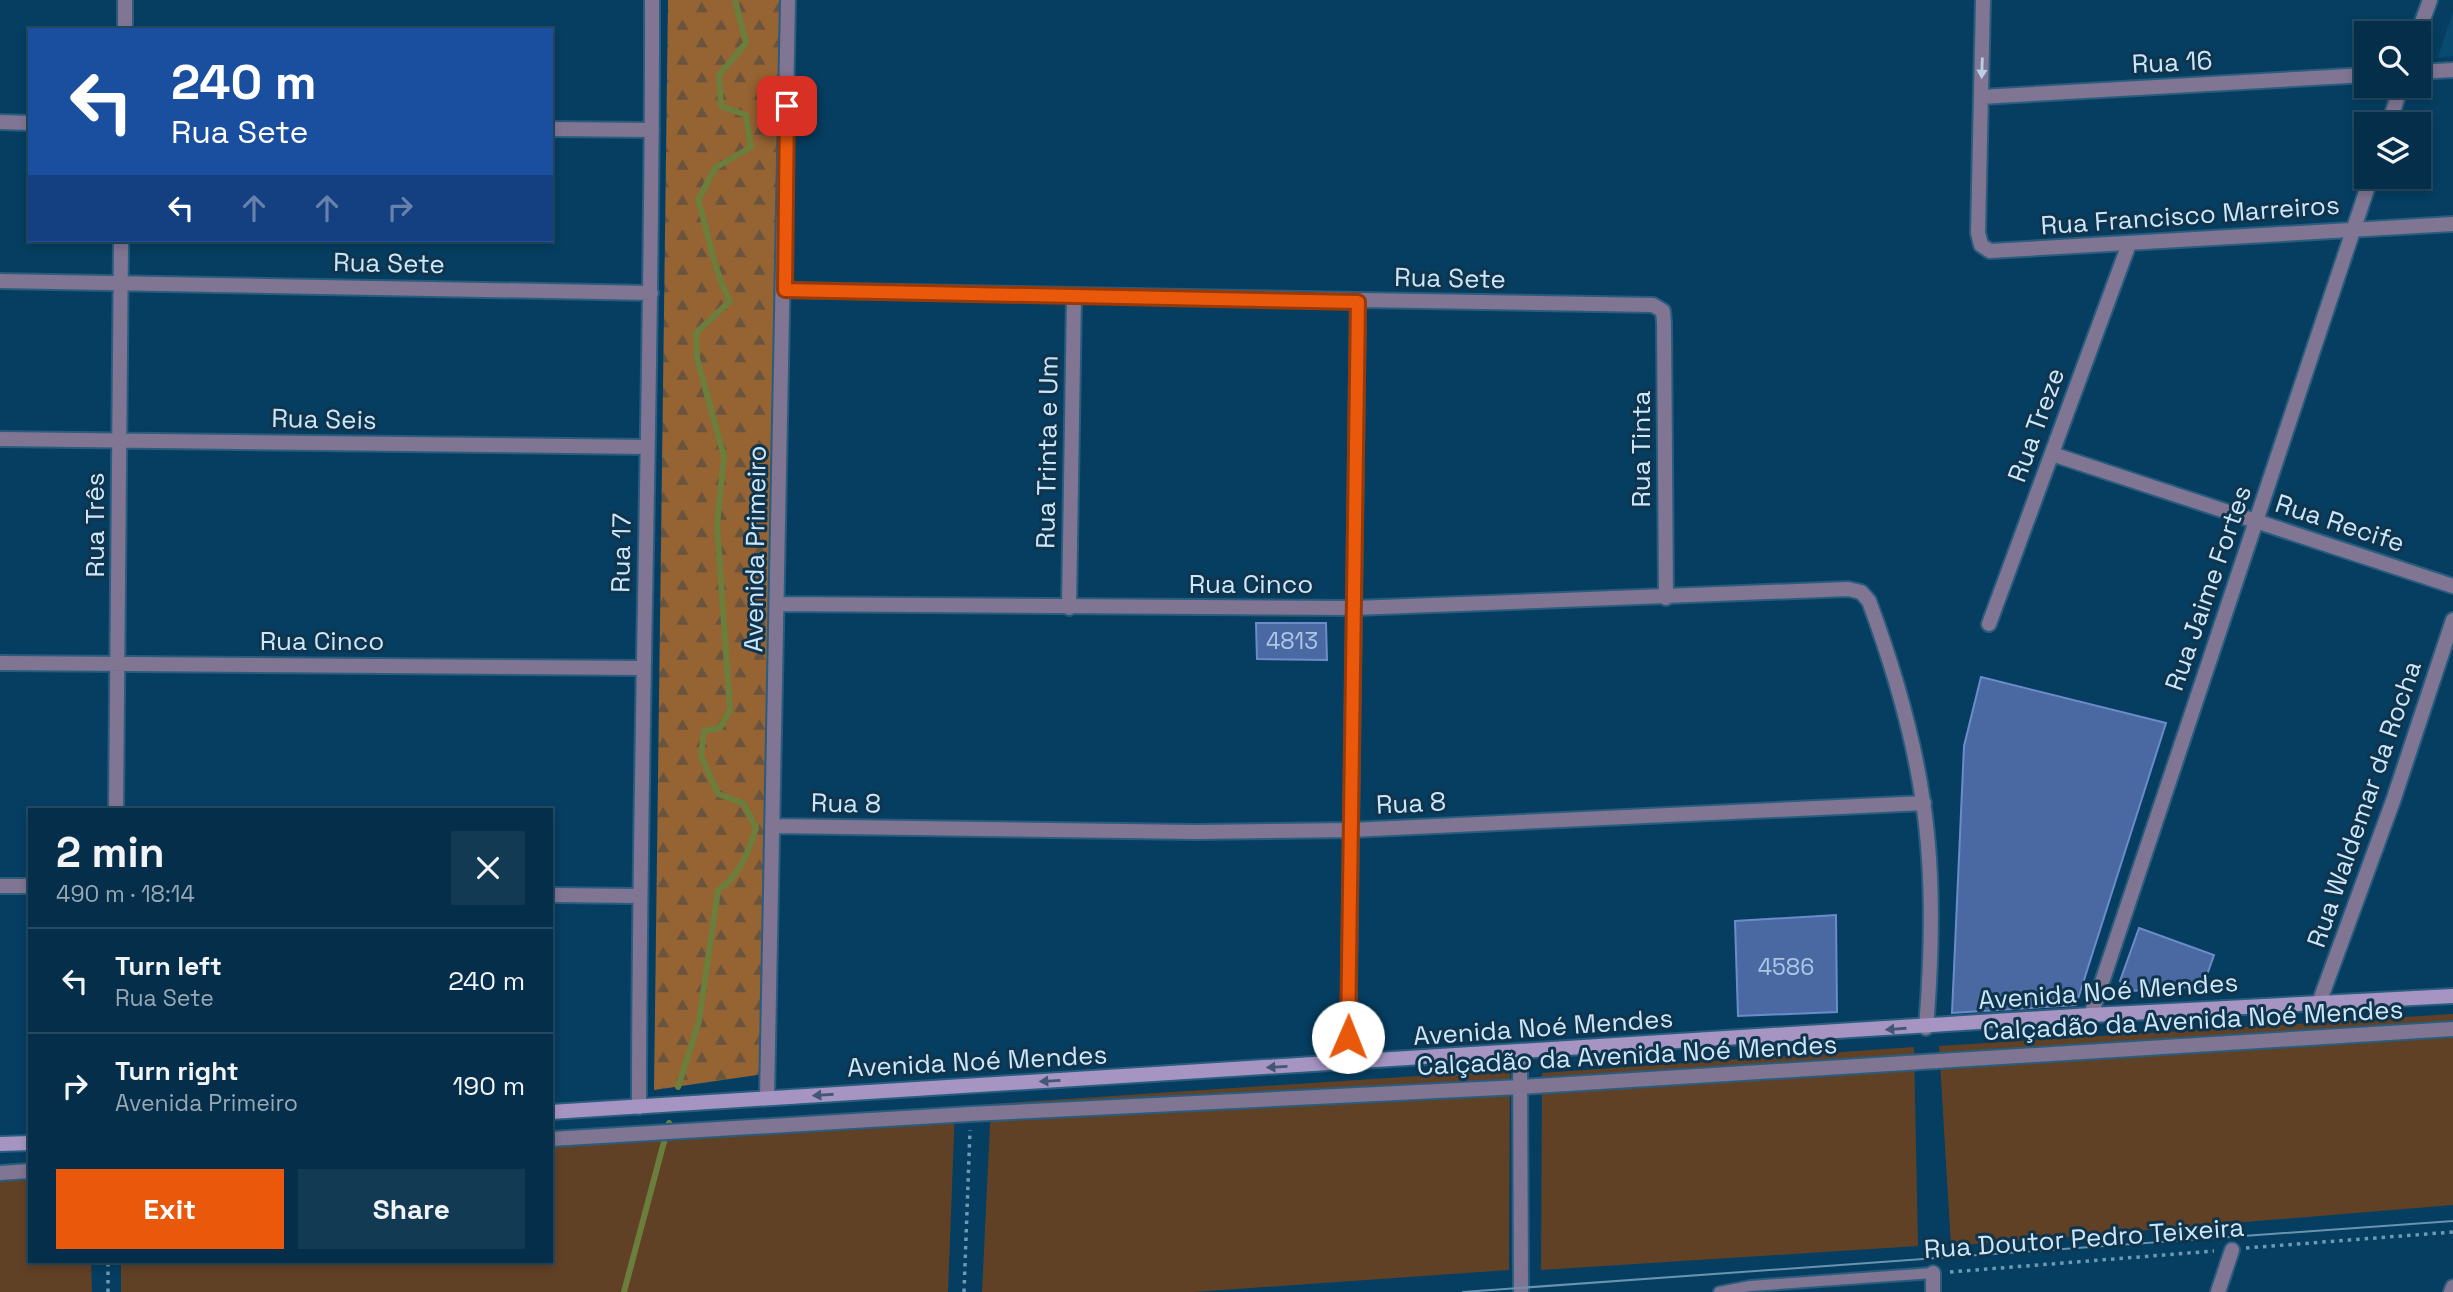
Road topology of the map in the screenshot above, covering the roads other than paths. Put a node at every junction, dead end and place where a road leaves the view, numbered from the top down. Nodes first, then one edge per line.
1 (125, 0) edge
2 (652, 0) edge
3 (788, 0) edge
4 (1983, 0) edge
5 (2430, 0) edge
6 (2422, 21) edge
7 (125, 28) edge
8 (2453, 70) edge
9 (2431, 71) edge
10 (2354, 76) edge
11 (1981, 97) junction
12 (0, 122) edge
13 (28, 122) edge
14 (553, 129) edge
15 (652, 130) junction
16 (2367, 189) edge
17 (2453, 224) edge
18 (2354, 229) junction
19 (121, 242) edge
20 (2129, 243) junction
21 (0, 281) edge
22 (121, 282) junction
23 (785, 290) junction
24 (651, 293) junction
25 (1074, 296) junction
26 (1358, 302) junction
27 (1653, 305) joint
28 (0, 439) edge
29 (120, 441) junction
30 (647, 447) junction
31 (2052, 454) junction
32 (2256, 522) junction
33 (2453, 586) edge
34 (1666, 598) junction
35 (778, 604) junction
36 (1069, 608) junction
37 (1354, 608) junction
38 (2453, 620) edge
39 (1989, 624) dead end
40 (0, 663) edge
41 (118, 664) junction
42 (644, 668) junction
43 (1924, 803) junction
44 (116, 808) edge
45 (774, 826) junction
46 (1350, 830) junction
47 (0, 886) edge
48 (28, 886) edge
49 (553, 895) edge
50 (639, 897) junction
51 (2453, 996) edge
52 (2319, 1003) junction
53 (2091, 1015) junction
54 (1926, 1027) junction
55 (2453, 1029) edge
56 (1520, 1053) junction
57 (1348, 1063) junction
58 (1520, 1087) junction
59 (767, 1098) junction
60 (639, 1107) junction
61 (553, 1112) edge
62 (553, 1139) edge
63 (28, 1143) edge
64 (0, 1144) edge
65 (28, 1171) edge
66 (0, 1173) edge
67 (2232, 1250) road end
68 (1933, 1273) joint
69 (2453, 1287) edge
70 (1521, 1292) edge
71 (1719, 1292) edge
72 (1933, 1292) edge
73 (2218, 1292) edge
74 (2451, 1292) edge

1 - 7 street
2 - 15 street, Rua 17
3 - 23 street, Avenida Primeiro
4 -> 11 street
5 - 6 street
8 - 9 street
10 - 11 street, Rua 16
11 - 20 street, Rua Francisco Marreiros
12 - 13 street
14 - 15 street
15 - 24 street, Rua 17
16 - 18 street, Rua Jaime Fortes
17 - 18 street, Rua Francisco Marreiros
18 - 20 street, Rua Francisco Marreiros
18 - 32 street, Rua Jaime Fortes
19 - 22 street, Rua Três
20 - 31 street, Rua Treze
21 - 22 street, Rua Sete
22 - 24 street, Rua Sete
22 - 29 street, Rua Três
23 - 25 street, Rua Sete
23 - 35 street, Avenida Primeiro
24 - 30 street, Rua 17
25 - 26 street, Rua Sete
25 - 36 street, Rua Trinta e Um
26 - 27 street, Rua Sete
26 - 37 street
27 - 34 street, Rua Tinta
28 - 29 street, Rua Seis
29 - 30 street, Rua Seis
29 - 41 street, Rua Três
30 - 42 street, Rua 17
31 - 32 street, Rua Recife
31 - 39 street, Rua Treze
32 - 33 street, Rua Recife
32 - 53 street, Rua Jaime Fortes
34 - 37 street, Rua Cinco
34 - 43 street, Rua Cinco
35 - 36 street, Rua Cinco
35 - 45 street, Avenida Primeiro
36 - 37 street, Rua Cinco
37 - 46 street
38 - 52 street, Rua Waldemar da Rocha
40 - 41 street, Rua Cinco
41 - 42 street, Rua Cinco
41 - 44 street, Rua Três
42 - 50 street, Rua 17
43 - 46 street, Rua 8
43 - 54 street
45 - 46 street, Rua 8
45 - 59 street, Avenida Primeiro
46 - 57 street
47 - 48 street
49 - 50 street
50 - 60 street, Rua 17
51 - 52 main road, Avenida Noé Mendes
52 - 53 main road, Avenida Noé Mendes
53 - 54 main road, Avenida Noé Mendes
54 -> 56 main road, Avenida Noé Mendes
55 - 58 street, Calçadão da Avenida Noé Mendes
56 - 57 main road, Avenida Noé Mendes
56 - 58 street
57 -> 59 main road, Avenida Noé Mendes
58 - 62 street, Calçadão da Avenida Noé Mendes
58 - 70 street
59 - 60 main road, Avenida Noé Mendes
60 - 61 main road, Avenida Noé Mendes
63 - 64 main road
65 - 66 street
67 - 73 street
68 - 71 lane, Rua Doutor Pedro Teixeira
68 - 72 street
69 - 74 street

